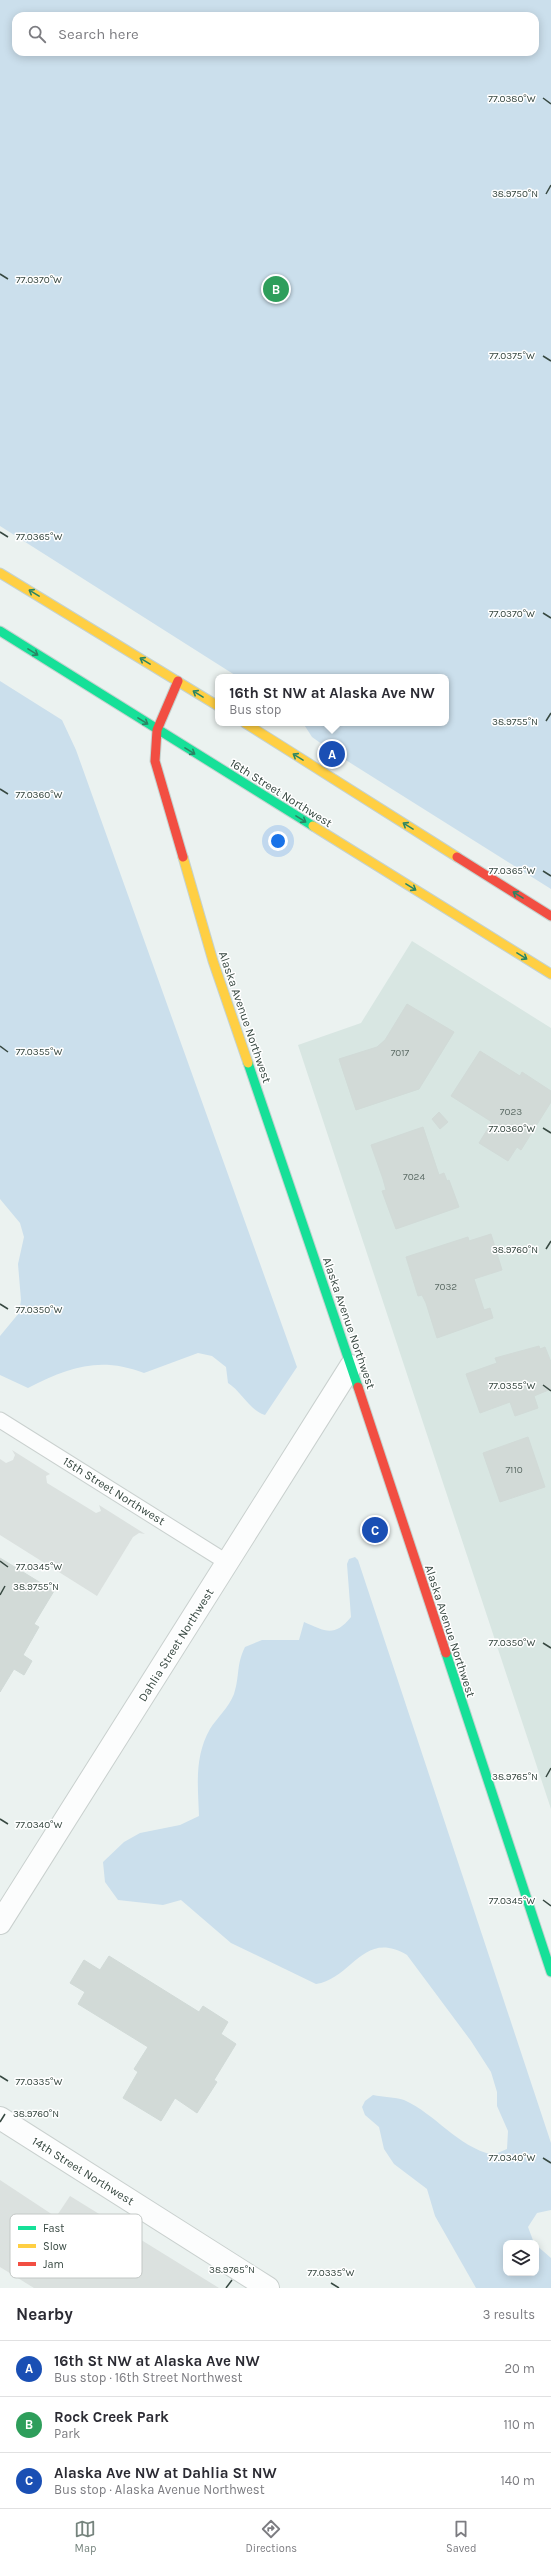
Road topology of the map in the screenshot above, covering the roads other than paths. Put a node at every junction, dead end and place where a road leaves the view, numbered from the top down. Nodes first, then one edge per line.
1 (0, 572) edge
2 (0, 631) edge
3 (178, 681) junction
4 (215, 704) edge
5 (250, 726) edge
6 (157, 730) junction
7 (551, 916) edge
8 (551, 974) edge
9 (351, 1366) junction
10 (0, 1420) edge
11 (228, 1563) junction
12 (0, 1923) edge
13 (551, 1972) edge
14 (0, 2118) edge
15 (268, 2288) edge

3 -> 1 main road
2 -> 6 main road, 16th Street Northwest
4 -> 3 main road
3 - 6 main road, Alaska Avenue Northwest
7 -> 5 main road
6 -> 8 main road, 16th Street Northwest
6 - 9 main road, Alaska Avenue Northwest
9 - 11 street, Dahlia Street Northwest
9 - 13 main road, Alaska Avenue Northwest
10 - 11 lane, 15th Street Northwest
11 - 12 street, Dahlia Street Northwest
14 - 15 street, 14th Street Northwest

